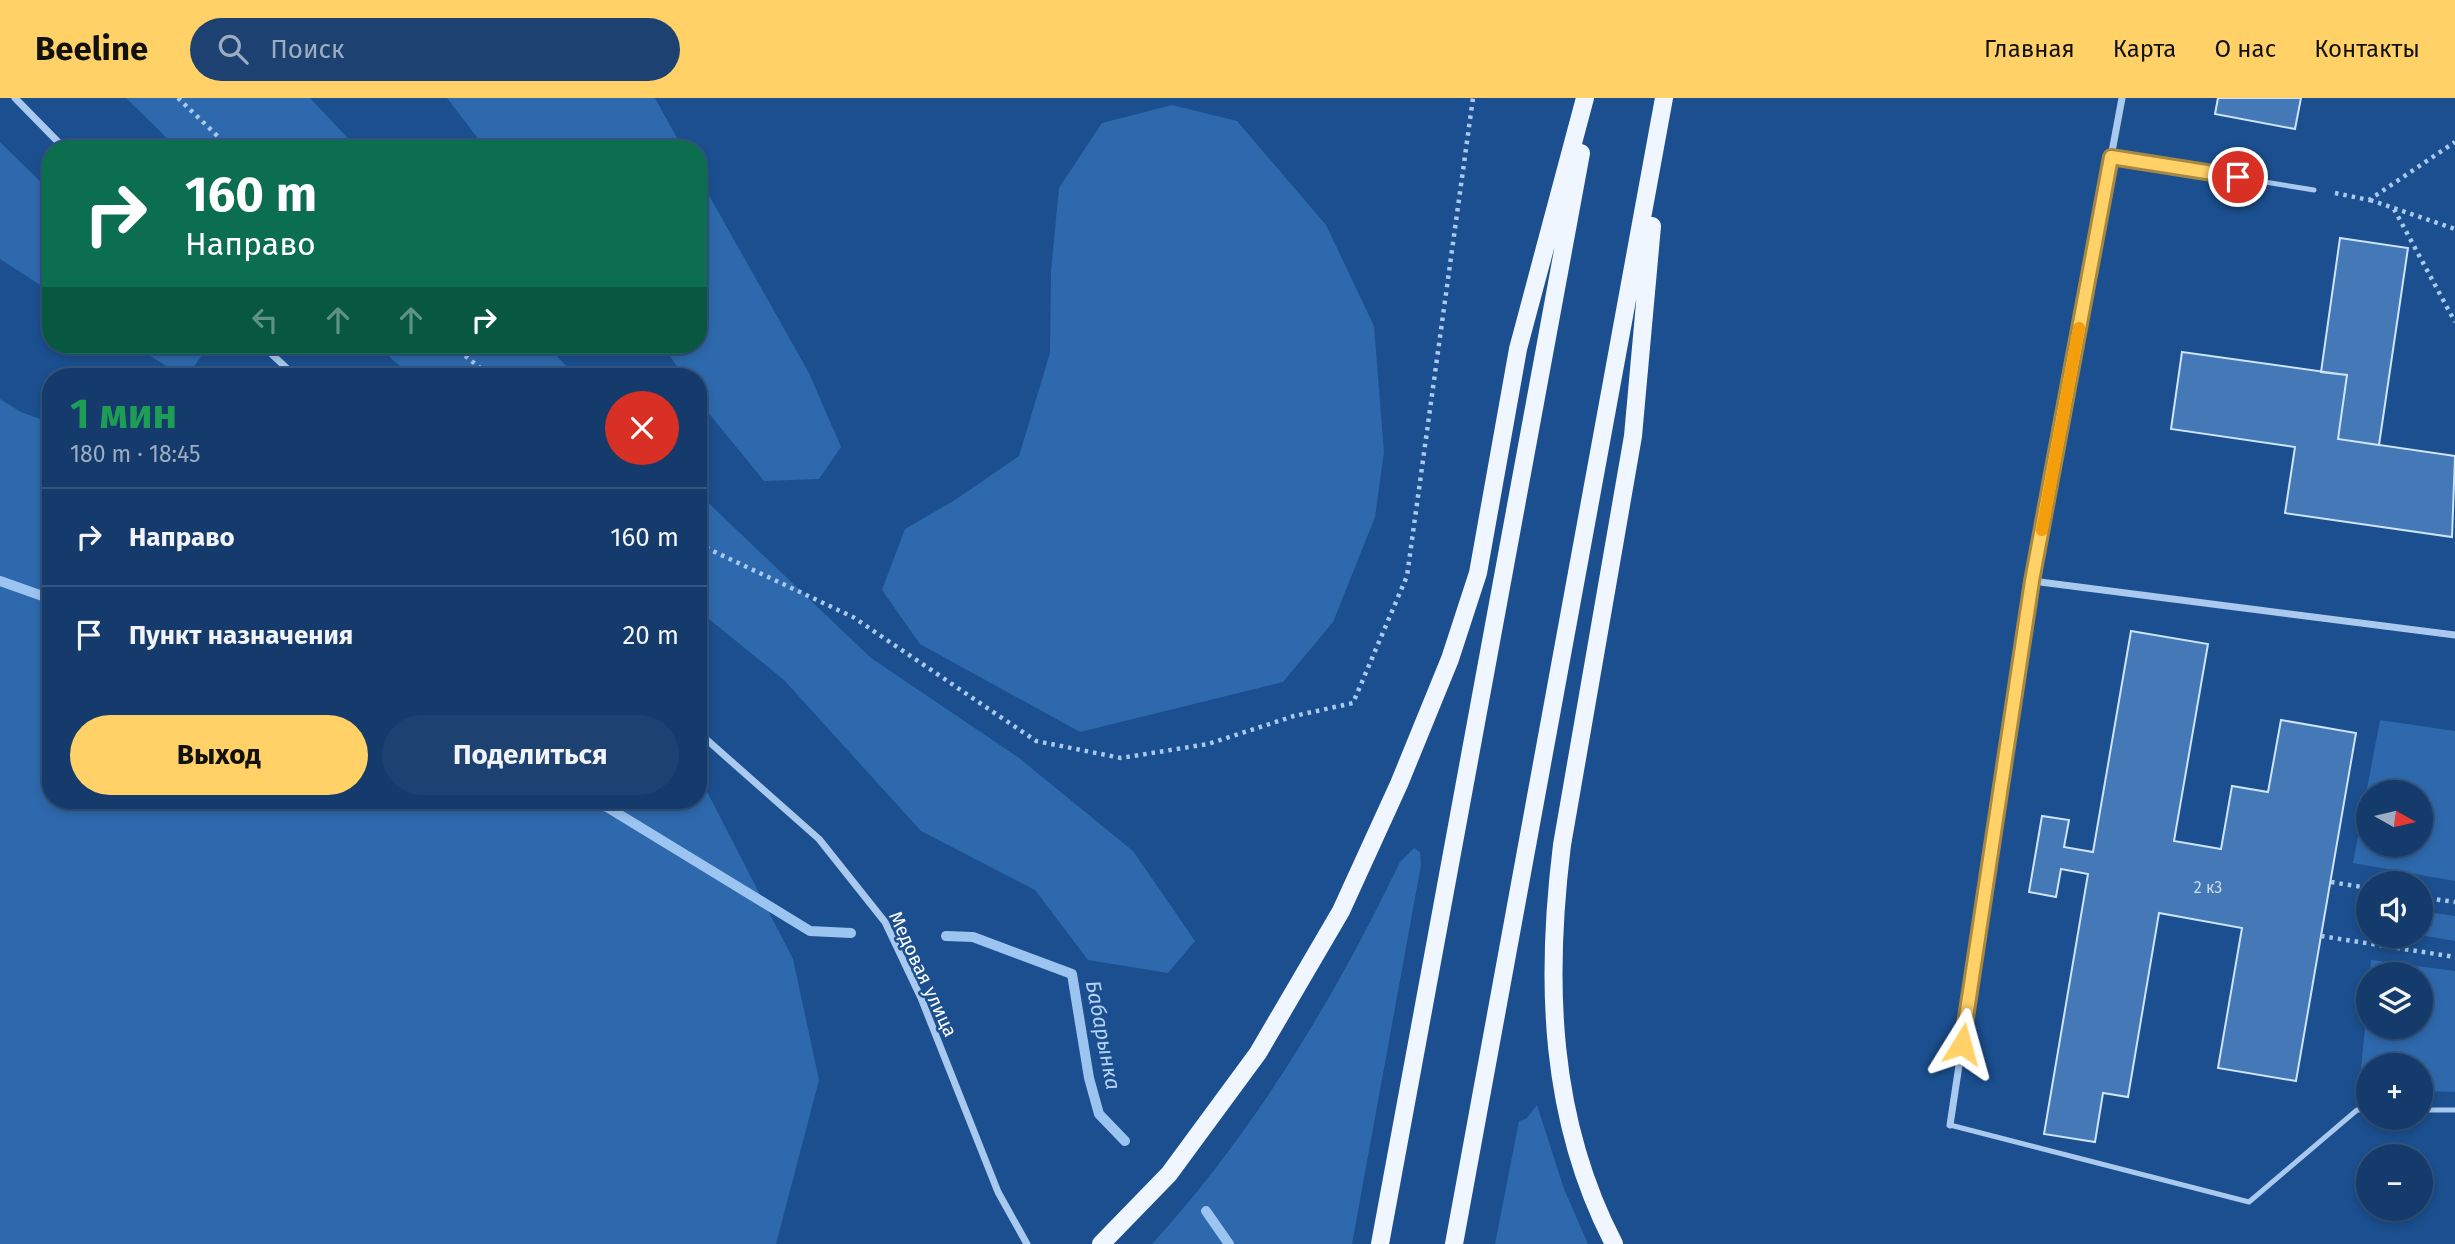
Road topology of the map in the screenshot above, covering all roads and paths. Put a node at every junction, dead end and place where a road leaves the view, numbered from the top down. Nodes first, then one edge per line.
1 (15, 98) edge
2 (178, 98) edge
3 (1473, 98) edge
4 (1585, 98) edge
5 (1591, 98) edge
6 (2122, 98) edge
7 (1663, 104) edge
8 (56, 140) edge
9 (222, 140) edge
10 (2455, 142) edge
11 (2111, 157) junction
12 (2314, 190) joint
13 (2369, 200) junction
14 (2394, 209) junction
15 (2455, 229) edge
16 (2455, 323) edge
17 (272, 354) edge
18 (463, 354) edge
19 (286, 368) edge
20 (479, 368) edge
21 (707, 548) edge
22 (2032, 581) junction
23 (2455, 635) edge
24 (707, 740) edge
25 (2331, 882) dead end
26 (2356, 886) edge
27 (2433, 899) edge
28 (2455, 902) edge
29 (2321, 936) dead end
30 (2455, 957) edge
31 (2433, 1110) edge
32 (2455, 1110) edge
33 (2356, 1111) edge
34 (1950, 1125) joint
35 (1027, 1244) edge
36 (1101, 1244) edge
37 (1380, 1244) edge
38 (1454, 1244) edge
39 (1614, 1244) edge

1 - 8 street
2 - 9 path
3 - 21 path
4 - 36 main road
5 - 37 main road
6 - 11 street
7 - 38 main road
7 - 39 main road
10 - 13 path
11 - 12 lane
11 - 22 street
12 - 13 path
13 - 14 path
14 - 15 path
14 - 16 path
17 - 19 street
18 - 20 path
22 - 23 street
22 - 34 street
24 - 35 street, Медовая улица
25 - 26 path
27 - 28 path
29 - 30 path
31 - 32 lane
33 - 34 lane

